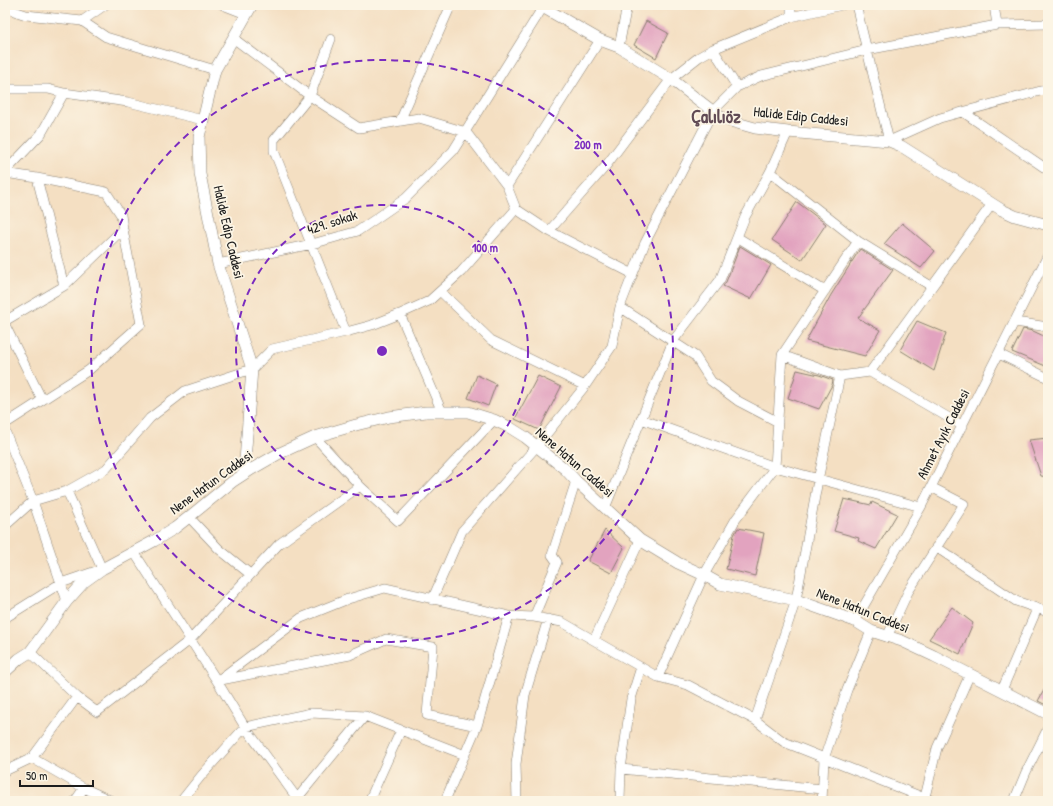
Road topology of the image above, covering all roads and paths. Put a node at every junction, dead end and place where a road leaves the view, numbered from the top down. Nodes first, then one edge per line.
1 (105, 5) edge
2 (223, 5) edge
3 (451, 5) edge
4 (627, 5) edge
5 (791, 5) edge
6 (842, 5) edge
7 (856, 5) edge
8 (994, 5) edge
9 (541, 6) edge
10 (5, 8) edge
11 (249, 9) edge
12 (791, 16) junction
13 (82, 21) junction
14 (1048, 24) edge
15 (997, 25) junction
16 (233, 38) junction
17 (331, 39) dead end
18 (600, 40) junction
19 (619, 47) junction
20 (712, 49) junction
21 (867, 50) junction
22 (215, 70) junction
23 (671, 80) junction
24 (737, 87) junction
25 (5, 89) edge
26 (1048, 89) edge
27 (64, 93) junction
28 (310, 96) junction
29 (713, 111) junction
30 (963, 112) junction
31 (202, 120) junction
32 (400, 121) junction
33 (466, 132) junction
34 (788, 132) junction
35 (889, 141) junction
36 (1048, 170) edge
37 (770, 172) junction
38 (5, 173) edge
39 (37, 178) junction
40 (507, 186) junction
41 (992, 204) junction
42 (516, 209) junction
43 (1048, 225) edge
44 (123, 229) junction
45 (549, 231) junction
46 (737, 237) junction
47 (858, 241) junction
48 (312, 244) junction
49 (1048, 255) edge
50 (218, 264) junction
51 (633, 274) junction
52 (64, 286) junction
53 (931, 286) junction
54 (440, 290) junction
55 (825, 291) junction
56 (620, 307) junction
57 (400, 314) junction
58 (5, 322) edge
59 (1015, 322) junction
60 (5, 325) edge
61 (1048, 326) edge
62 (346, 332) junction
63 (673, 341) junction
64 (999, 354) junction
65 (782, 355) junction
66 (252, 369) junction
67 (870, 372) junction
68 (840, 376) junction
69 (1048, 378) edge
70 (585, 386) junction
71 (42, 400) junction
72 (442, 412) junction
73 (641, 419) junction
74 (494, 420) junction
75 (778, 422) junction
76 (5, 424) edge
77 (963, 426) junction
78 (5, 431) edge
79 (314, 437) junction
80 (7, 446) edge
81 (537, 446) junction
82 (775, 467) junction
83 (244, 474) junction
84 (818, 480) junction
85 (576, 481) junction
86 (360, 486) junction
87 (931, 487) junction
88 (67, 491) junction
89 (34, 501) junction
90 (605, 508) junction
91 (921, 508) junction
92 (189, 517) junction
93 (5, 526) edge
94 (640, 540) junction
95 (936, 547) junction
96 (134, 552) junction
97 (102, 569) junction
98 (250, 574) junction
99 (704, 575) junction
100 (61, 583) junction
101 (432, 600) junction
102 (796, 600) junction
103 (67, 601) junction
104 (1037, 609) junction
105 (1048, 612) edge
106 (509, 616) junction
107 (534, 617) junction
108 (5, 618) edge
109 (548, 619) junction
110 (855, 621) junction
111 (871, 631) junction
112 (887, 636) junction
113 (190, 640) junction
114 (594, 640) junction
115 (30, 652) junction
116 (641, 667) junction
117 (5, 672) edge
118 (970, 674) junction
119 (658, 676) junction
120 (217, 681) junction
121 (1002, 690) junction
122 (77, 697) junction
123 (1048, 714) edge
124 (365, 716) junction
125 (755, 720) junction
126 (477, 726) junction
127 (245, 727) junction
128 (1048, 728) edge
129 (401, 730) junction
130 (465, 755) junction
131 (32, 758) junction
132 (824, 759) junction
133 (621, 769) junction
134 (5, 771) edge
135 (84, 788) junction
136 (822, 789) junction
137 (297, 800) edge
138 (927, 800) edge
139 (75, 801) edge
140 (112, 801) edge
141 (180, 801) edge
142 (369, 801) edge
143 (446, 801) edge
144 (517, 801) edge
145 (620, 801) edge
146 (822, 801) edge
147 (1014, 801) edge

1 - 13 street
2 - 11 street
3 - 32 street
4 - 19 street
5 - 12 street
6 - 12 street
7 - 21 street
8 - 15 street
9 - 18 street, Halide Edip Caddesi
9 - 33 street, 429. sokak
10 - 13 street
11 - 16 street, Halide Edip Caddesi
12 - 20 street
13 - 22 street
14 - 15 street
15 - 21 street
16 - 22 street, Halide Edip Caddesi
16 - 28 street
17 - 28 street
18 - 19 street, Halide Edip Caddesi
18 - 40 street
19 - 23 street, Halide Edip Caddesi
20 - 23 street
20 - 24 street
21 - 24 street
21 - 35 street
22 - 31 street, Halide Edip Caddesi
23 - 29 street, Halide Edip Caddesi
23 - 45 street
24 - 29 street
25 - 27 street
26 - 30 street
27 - 31 street
27 - 38 street
28 - 32 street
28 - 48 street
29 - 34 street, Halide Edip Caddesi
29 - 51 street
30 - 35 street
30 - 36 street
31 - 50 street, Halide Edip Caddesi
32 - 33 street
33 - 40 street
33 - 48 street, 429. sokak
34 - 35 street, Halide Edip Caddesi
34 - 37 street
35 - 41 street, Halide Edip Caddesi
37 - 46 street
37 - 47 street
38 - 39 street
39 - 44 street
39 - 52 street
40 - 42 street
41 - 43 street, Halide Edip Caddesi
41 - 53 street
42 - 45 street
42 - 54 street
44 - 52 street
44 - 71 street
45 - 51 street
46 - 55 street
46 - 63 street
47 - 53 street
47 - 55 street
48 - 50 street, 429. sokak
48 - 62 street
49 - 59 street, Ahmet Ayık Caddesi
50 - 66 street, Halide Edip Caddesi
51 - 56 street
52 - 58 street
53 - 67 street
54 - 57 street
54 - 70 street
55 - 65 street
56 - 63 street
56 - 70 street
57 - 62 street
57 - 72 street
59 - 61 street
59 - 64 street, Ahmet Ayık Caddesi
60 - 71 street
62 - 66 street
63 - 73 street
63 - 75 street
64 - 69 street
64 - 77 street, Ahmet Ayık Caddesi
65 - 68 street
65 - 75 street
66 - 83 street, Halide Edip Caddesi
66 - 88 street
67 - 68 street
67 - 77 street
68 - 84 street
70 - 81 street
71 - 76 street
72 - 74 street, Nene Hatun Caddesi
72 - 79 street, Nene Hatun Caddesi
73 - 82 street
73 - 90 street
74 - 81 street, Nene Hatun Caddesi
74 - 86 street
75 - 82 street
77 - 87 street, Ahmet Ayık Caddesi
78 - 80 street
79 - 83 street, Nene Hatun Caddesi
79 - 86 street
80 - 89 street
81 - 85 street, Nene Hatun Caddesi
81 - 101 street
82 - 84 street
82 - 99 street
83 - 92 street, Nene Hatun Caddesi
84 - 91 street
84 - 102 street
85 - 90 street, Nene Hatun Caddesi
85 - 107 street
86 - 98 street
87 - 91 street, Ahmet Ayık Caddesi
87 - 95 street
88 - 89 street
88 - 97 street
89 - 93 street
89 - 100 street
90 - 94 street, Nene Hatun Caddesi
91 - 110 street, Ahmet Ayık Caddesi
92 - 96 street, Nene Hatun Caddesi
92 - 98 street
94 - 99 street, Nene Hatun Caddesi
94 - 114 street
95 - 104 street
95 - 112 street
96 - 97 street, Nene Hatun Caddesi
96 - 113 street
97 - 100 street
97 - 103 street, Nene Hatun Caddesi
98 - 113 street
99 - 102 street, Nene Hatun Caddesi
99 - 119 street
100 - 103 street
100 - 108 street
101 - 106 street
101 - 120 street
102 - 110 street, Nene Hatun Caddesi
102 - 125 street
103 - 115 street, Nene Hatun Caddesi
104 - 105 street
104 - 121 street
106 - 107 street
106 - 126 street
107 - 109 street
109 - 114 street
109 - 144 street
110 - 111 street, Nene Hatun Caddesi
111 - 112 street, Nene Hatun Caddesi
111 - 132 street
112 - 118 street, Nene Hatun Caddesi
113 - 120 street
113 - 122 street
114 - 116 street
115 - 117 street, Nene Hatun Caddesi
115 - 122 street
116 - 119 street
116 - 133 street
118 - 121 street, Nene Hatun Caddesi
118 - 138 street
119 - 125 street
120 - 126 street
120 - 127 street
121 - 123 street, Nene Hatun Caddesi
122 - 131 street
124 - 127 street
124 - 129 street
124 - 137 street
125 - 132 street
126 - 130 street
127 - 137 street
127 - 141 street
128 - 147 street
129 - 130 street
129 - 142 street
130 - 143 street
131 - 134 street
131 - 135 street
132 - 136 street
132 - 138 street
133 - 136 street
133 - 145 street
135 - 139 street
135 - 140 street
136 - 146 street

